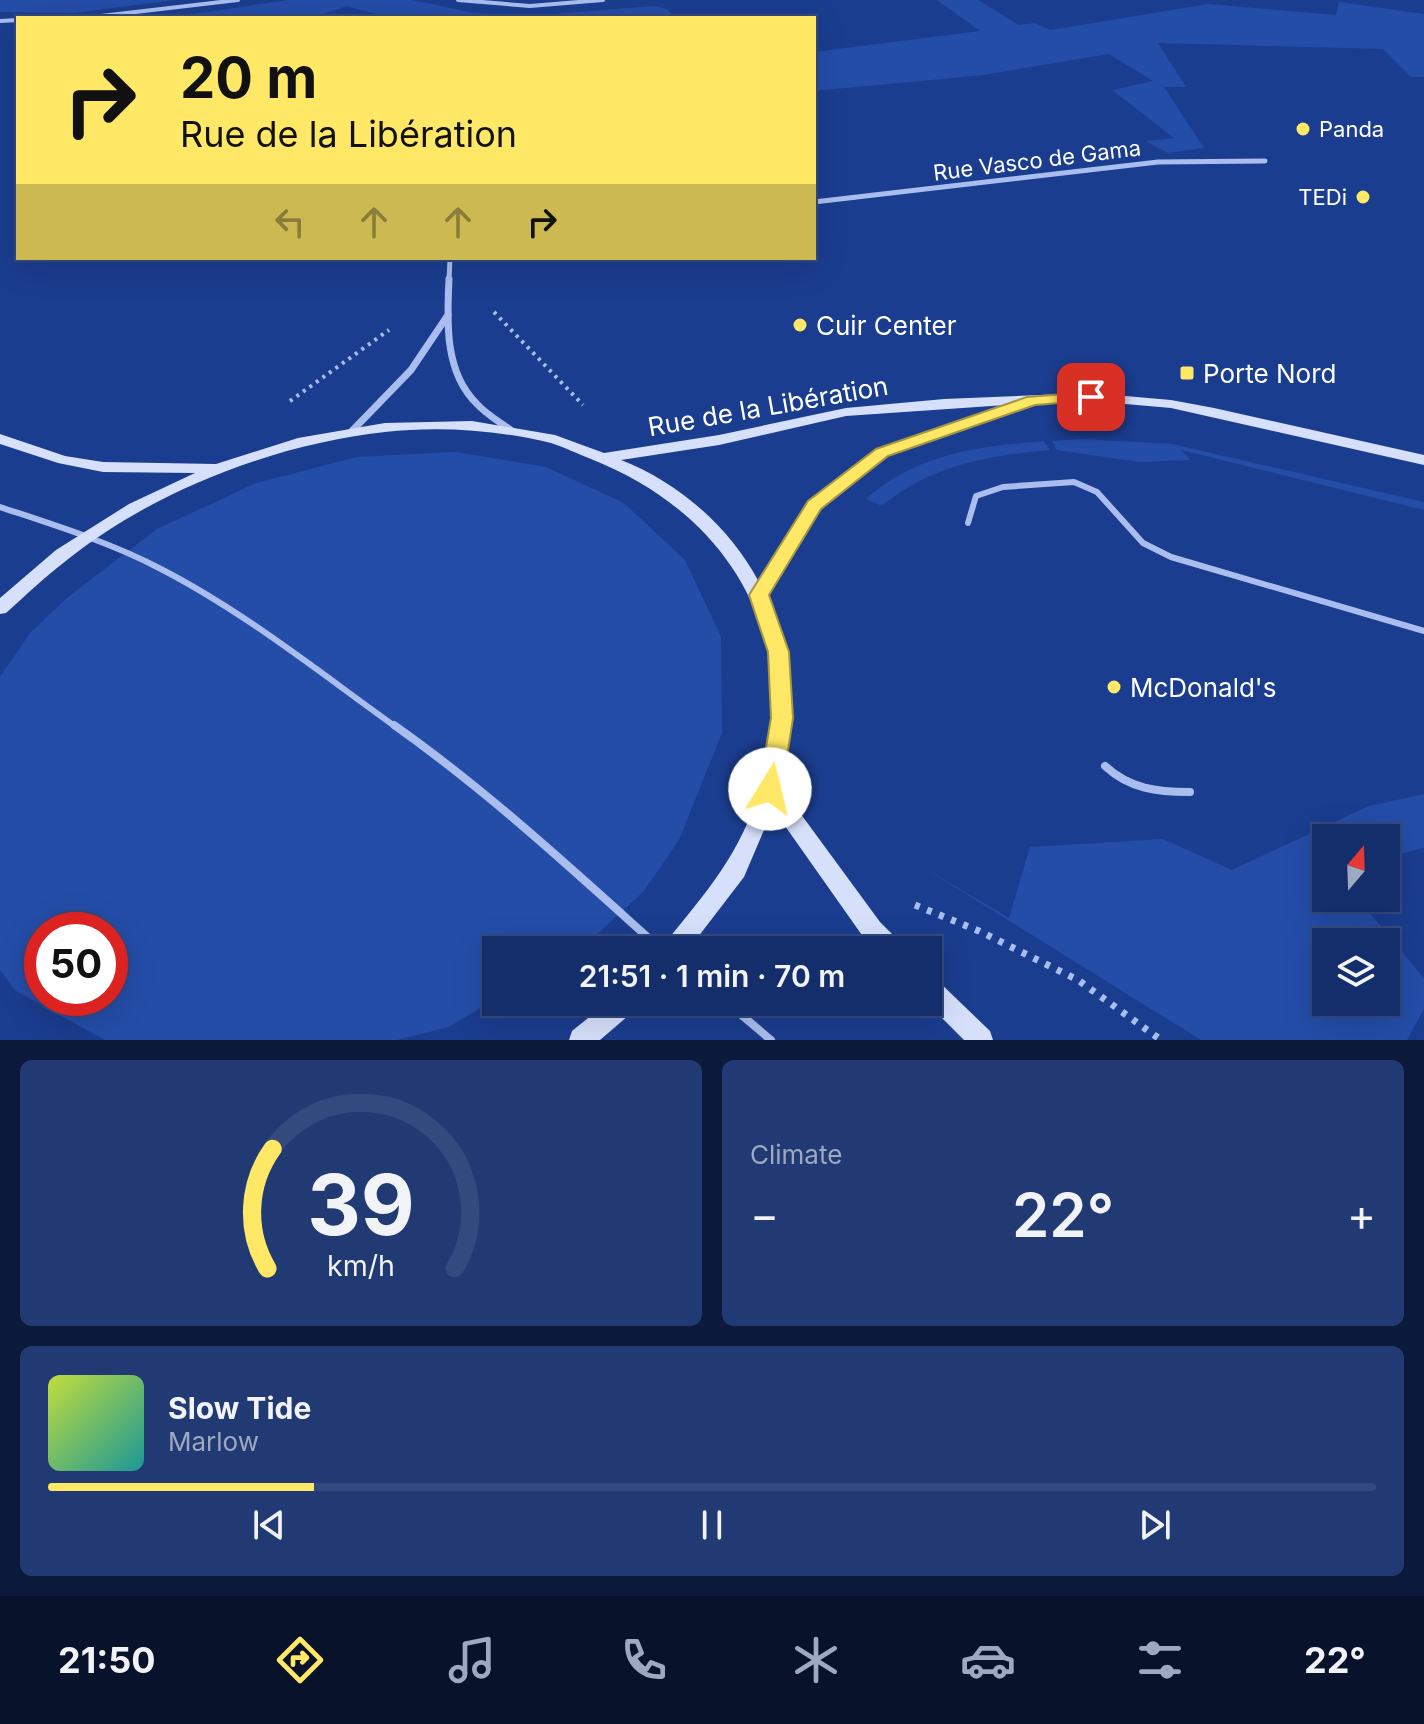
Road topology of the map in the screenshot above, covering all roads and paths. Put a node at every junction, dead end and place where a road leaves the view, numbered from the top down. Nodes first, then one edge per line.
1 (238, 0) edge
2 (458, 0) edge
3 (603, 0) edge
4 (121, 16) edge
5 (1265, 161) dead end
6 (816, 202) edge
7 (450, 260) edge
8 (494, 312) dead end
9 (448, 315) junction
10 (394, 327) dead end
11 (1033, 400) junction
12 (282, 407) dead end
13 (591, 414) dead end
14 (512, 431) junction
15 (351, 432) junction
16 (0, 439) edge
17 (608, 457) junction
18 (1424, 460) edge
19 (217, 468) junction
20 (0, 507) edge
21 (968, 523) dead end
22 (86, 536) junction
23 (759, 595) junction
24 (0, 608) edge
25 (1424, 631) edge
26 (1105, 766) dead end
27 (770, 789) junction
28 (1190, 792) dead end
29 (915, 905) dead end
30 (646, 936) edge
31 (685, 936) edge
32 (878, 936) edge
33 (942, 1001) edge
34 (610, 1016) edge
35 (743, 1016) edge
36 (581, 1040) edge
37 (771, 1040) edge
38 (981, 1040) edge
39 (1161, 1040) edge

1 - 4 street
2 - 3 street
5 - 6 street, Rue Vasco de Gama
7 - 9 street
8 - 13 path
9 - 14 street
9 - 15 street
10 - 12 path
11 - 17 main road, Rue de la Libération
11 - 18 main road, Rue de la Libération
11 - 23 main road, Rue de la Libération
14 - 15 main road
14 - 17 main road
15 - 19 main road
16 - 19 main road
17 - 23 main road
19 - 22 main road
20 - 22 lane
21 - 25 lane
22 - 24 main road
22 - 30 lane
23 - 27 main road
26 - 28 lane
27 - 31 main road
27 - 32 main road
29 - 39 path
33 - 38 main road
34 - 36 main road
35 - 37 lane

